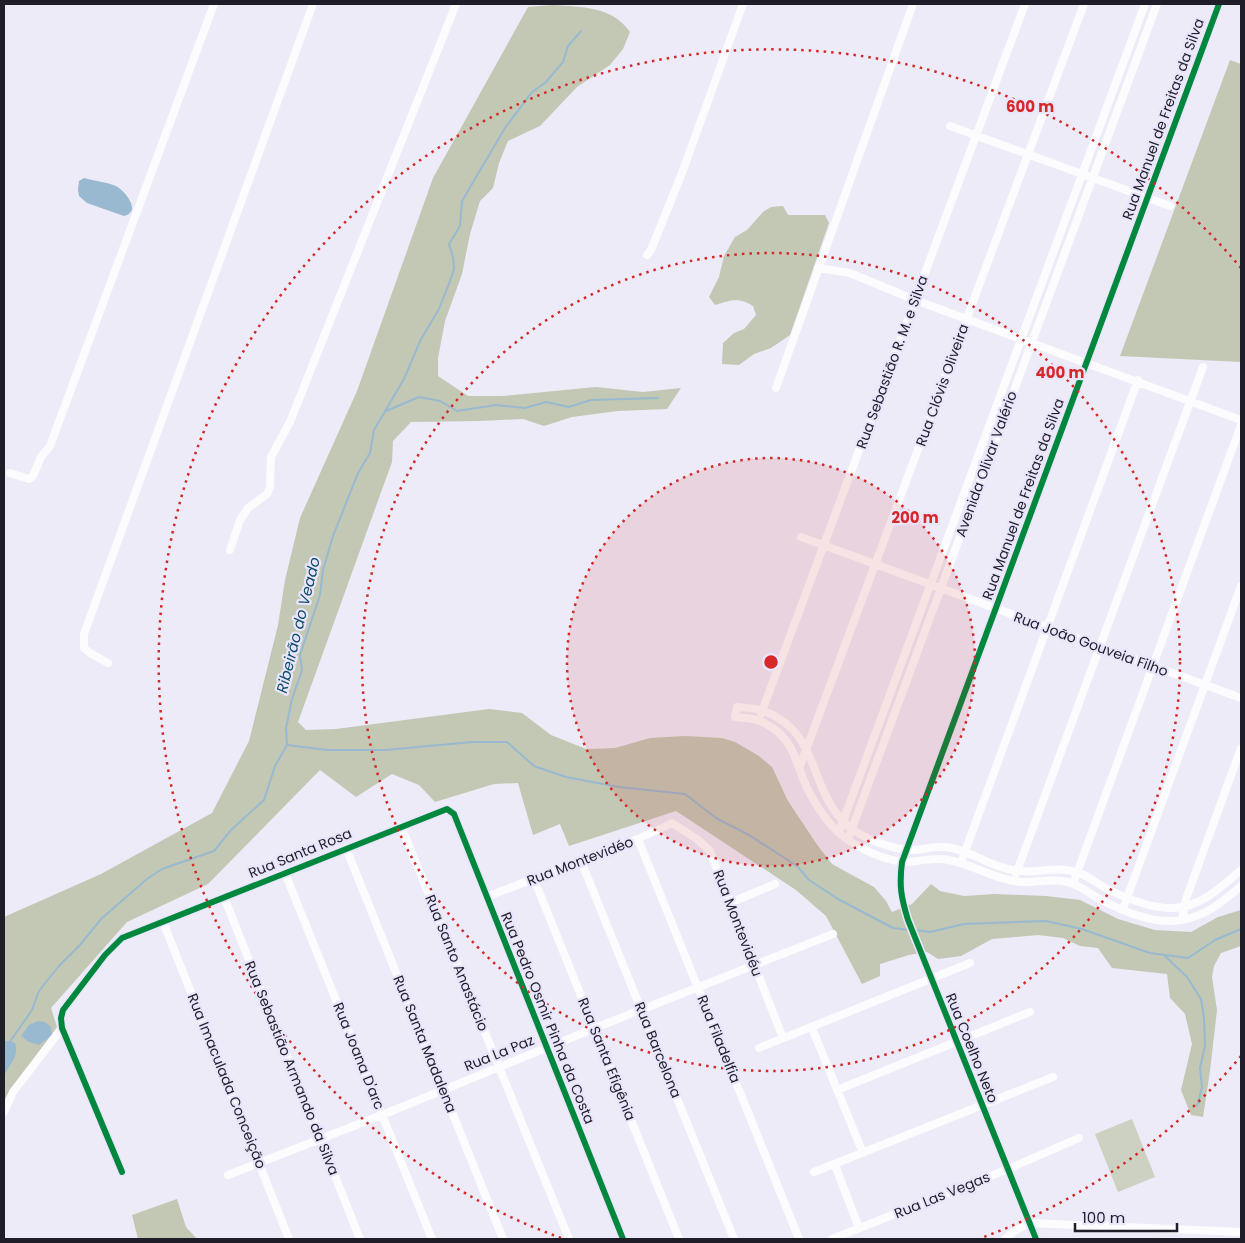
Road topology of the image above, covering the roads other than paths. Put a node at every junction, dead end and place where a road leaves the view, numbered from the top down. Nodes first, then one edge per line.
1 (214, 4) edge
2 (313, 4) edge
3 (456, 4) edge
4 (743, 4) edge
5 (913, 4) edge
6 (1025, 4) edge
7 (1084, 4) edge
8 (1145, 4) edge
9 (1157, 4) edge
10 (1219, 4) edge
11 (950, 126) dead end
12 (976, 135) junction
13 (1028, 154) junction
14 (1082, 175) junction
15 (1092, 178) junction
16 (1147, 199) junction
17 (1170, 206) dead end
18 (647, 255) dead end
19 (818, 268) junction
20 (915, 300) junction
21 (967, 319) junction
22 (1021, 338) junction
23 (1032, 342) junction
24 (1088, 362) junction
25 (1203, 367) dead end
26 (1138, 380) junction
27 (776, 388) dead end
28 (1191, 400) junction
29 (1241, 420) edge
30 (1241, 425) edge
31 (10, 473) dead end
32 (801, 537) dead end
33 (824, 546) junction
34 (230, 550) dead end
35 (876, 565) junction
36 (932, 584) junction
37 (1241, 586) edge
38 (941, 588) junction
39 (996, 609) junction
40 (1048, 628) junction
41 (1101, 647) junction
42 (108, 663) dead end
43 (1152, 666) junction
44 (1205, 685) junction
45 (1241, 698) edge
46 (762, 710) junction
47 (759, 720) junction
48 (806, 748) junction
49 (1241, 748) edge
50 (800, 766) junction
51 (447, 809) joint
52 (843, 821) junction
53 (672, 823) joint
54 (401, 826) junction
55 (852, 829) junction
56 (838, 832) junction
57 (638, 839) junction
58 (848, 840) junction
59 (346, 848) junction
60 (907, 850) junction
61 (965, 853) junction
62 (581, 861) junction
63 (902, 862) junction
64 (961, 863) junction
65 (1241, 870) edge
66 (1018, 871) junction
67 (1076, 872) junction
68 (286, 873) junction
69 (534, 879) junction
70 (1014, 881) junction
71 (775, 884) dead end
72 (1073, 884) junction
73 (1241, 886) edge
74 (486, 897) junction
75 (1128, 897) junction
76 (224, 898) junction
77 (730, 904) junction
78 (1184, 907) junction
79 (1123, 909) junction
80 (1182, 920) junction
81 (163, 922) junction
82 (833, 934) dead end
83 (970, 963) dead end
84 (754, 966) junction
85 (931, 978) junction
86 (699, 988) junction
87 (642, 1010) junction
88 (1030, 1012) dead end
89 (62, 1028) junction
90 (595, 1028) junction
91 (812, 1028) junction
92 (783, 1038) junction
93 (956, 1041) junction
94 (547, 1048) junction
95 (759, 1048) dead end
96 (500, 1067) junction
97 (1053, 1077) dead end
98 (443, 1090) junction
99 (837, 1090) junction
100 (982, 1107) junction
101 (4, 1112) edge
102 (382, 1115) junction
103 (1079, 1138) dead end
104 (320, 1140) junction
105 (863, 1153) junction
106 (260, 1164) junction
107 (835, 1165) junction
108 (1008, 1169) junction
109 (122, 1172) dead end
110 (814, 1172) dead end
111 (228, 1175) dead end
112 (1030, 1223) junction
113 (859, 1228) junction
114 (1241, 1232) edge
115 (289, 1239) edge
116 (360, 1239) edge
117 (432, 1239) edge
118 (503, 1239) edge
119 (569, 1239) edge
120 (622, 1239) edge
121 (679, 1239) edge
122 (734, 1239) edge
123 (799, 1239) edge
124 (832, 1239) edge
125 (1005, 1239) edge
126 (1036, 1239) edge

1 - 31 street
2 - 42 street
3 - 34 street
4 - 18 street
5 - 19 street
6 - 12 street, Rua Sebastião R. M. e Silva
7 - 13 street, Rua Clóvis Oliveira
8 - 14 street
9 - 15 street, Avenida Olivar Valério
10 - 16 street, Rua Manuel de Freitas da Silva
11 - 12 street
12 - 13 street
12 - 20 street, Rua Sebastião R. M. e Silva
13 - 14 street
13 - 21 street, Rua Clóvis Oliveira
14 - 15 street
14 - 22 street
15 - 16 street
15 - 23 street, Avenida Olivar Valério
16 - 17 street
16 - 24 street, Rua Manuel de Freitas da Silva
19 - 20 street
19 - 27 street
20 - 21 street
20 - 33 street, Rua Sebastião R. M. e Silva
21 - 22 street
21 - 35 street, Rua Clóvis Oliveira
22 - 23 street
22 - 36 street
23 - 24 street
23 - 38 street, Avenida Olivar Valério
24 - 26 street
24 - 39 street, Rua Manuel de Freitas da Silva
25 - 28 street
26 - 28 street
26 - 40 street
28 - 29 street
28 - 41 street
30 - 43 street
32 - 33 street, Rua João Gouveia Filho
33 - 35 street, Rua João Gouveia Filho
33 - 46 street, Rua Sebastião R. M. e Silva
35 - 36 street, Rua João Gouveia Filho
35 - 48 street, Rua Clóvis Oliveira
36 - 38 street, Rua João Gouveia Filho
36 - 52 street
37 - 44 street
38 - 39 street, Rua João Gouveia Filho
38 - 55 street, Avenida Olivar Valério
39 - 40 street, Rua João Gouveia Filho
39 - 60 street, Rua Manuel de Freitas da Silva
40 - 41 street, Rua João Gouveia Filho
40 - 61 street
41 - 43 street, Rua João Gouveia Filho
41 - 66 street
43 - 44 street, Rua João Gouveia Filho
43 - 67 street
44 - 45 street, Rua João Gouveia Filho
44 - 75 street
46 - 47 street, Rua Sebastião R. M. e Silva
46 - 47 street
46 - 48 street
47 - 50 street
48 - 50 street, Rua Clóvis Oliveira
48 - 52 street
49 - 78 street
50 - 56 street
51 - 54 street, Rua Santa Rosa
51 - 74 street, Rua Pedro Osmir Pinha da Costa
52 - 55 street
52 - 56 street
53 - 57 street, Rua Montevidéo
53 - 77 street, Rua Montevidéu
54 - 59 street, Rua Santa Rosa
54 - 96 street, Rua Santo Anastácio
55 - 58 street, Avenida Olivar Valério
55 - 60 street
56 - 58 street
57 - 62 street, Rua Montevidéo
57 - 86 street, Rua Filadelfia
58 - 63 street
59 - 68 street, Rua Santa Rosa
59 - 98 street, Rua Santa Madalena
60 - 61 street
60 - 63 street, Rua Manuel de Freitas da Silva
61 - 64 street
61 - 66 street
62 - 69 street, Rua Montevidéo
62 - 87 street, Rua Barcelona
63 - 64 street
63 - 85 street, Rua Coelho Neto
64 - 70 street
65 - 78 street
66 - 67 street
66 - 70 street
67 - 72 street
67 - 75 street
68 - 76 street, Rua Santa Rosa
68 - 102 street, Rua Joana D'arc
69 - 74 street, Rua Montevidéo
69 - 90 street, Rua Santa Efigênia
70 - 72 street
71 - 77 street
72 - 79 street
73 - 80 street
74 - 94 street, Rua Pedro Osmir Pinha da Costa
75 - 78 street
75 - 79 street
76 - 81 street, Rua Santa Rosa
76 - 104 street, Rua Sebastião Armando da Silva
77 - 84 street, Rua Montevidéu
78 - 80 street
79 - 80 street
81 - 89 street, Rua Santa Rosa
81 - 106 street, Rua Imaculada Conceição
82 - 84 street, Rua La Paz
83 - 85 street
84 - 86 street, Rua La Paz
84 - 92 street, Rua Montevidéu
85 - 91 street
85 - 93 street, Rua Coelho Neto
86 - 87 street, Rua La Paz
86 - 123 street, Rua Filadelfia
87 - 90 street, Rua La Paz
87 - 122 street, Rua Barcelona
88 - 93 street
89 - 101 street
89 - 109 street
90 - 94 street, Rua La Paz
90 - 121 street, Rua Santa Efigênia
91 - 92 street
91 - 99 street
92 - 95 street
93 - 99 street
93 - 100 street, Rua Coelho Neto
94 - 96 street, Rua La Paz
94 - 120 street, Rua Pedro Osmir Pinha da Costa
96 - 98 street, Rua La Paz
96 - 119 street, Rua Santo Anastácio
97 - 100 street
98 - 102 street, Rua La Paz
98 - 118 street, Rua Santa Madalena
99 - 105 street
100 - 105 street
100 - 108 street, Rua Coelho Neto
102 - 104 street, Rua La Paz
102 - 117 street, Rua Joana D'arc
103 - 108 street, Rua Las Vegas
104 - 106 street, Rua La Paz
104 - 116 street, Rua Sebastião Armando da Silva
105 - 107 street
106 - 111 street, Rua La Paz
106 - 115 street, Rua Imaculada Conceição
107 - 110 street
107 - 113 street
108 - 112 street, Rua Coelho Neto
108 - 113 street, Rua Las Vegas
112 - 114 street
112 - 125 street
112 - 126 street, Rua Coelho Neto
113 - 124 street, Rua Las Vegas

